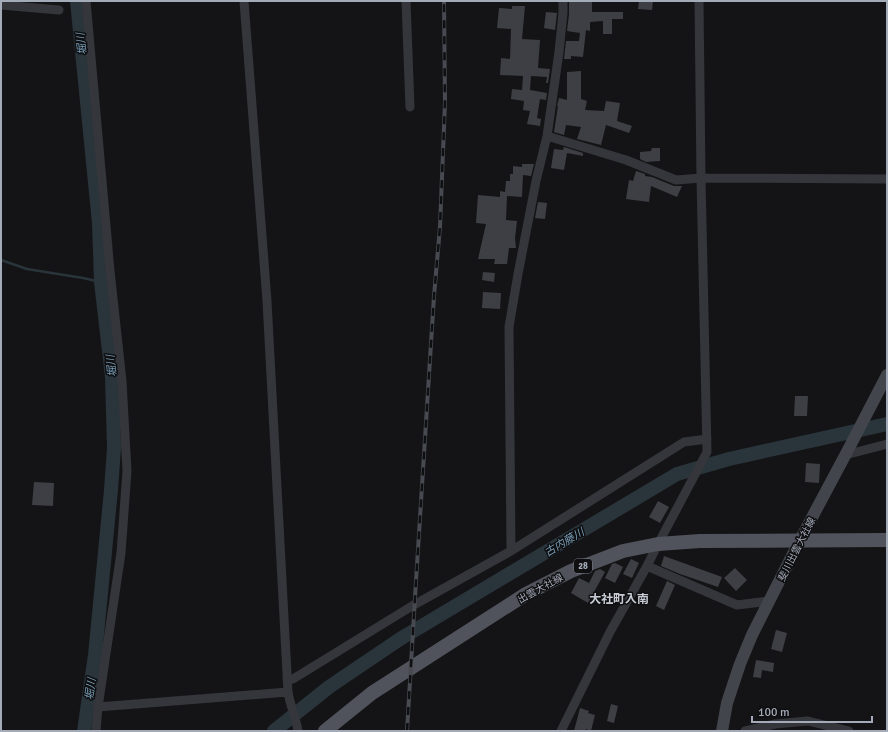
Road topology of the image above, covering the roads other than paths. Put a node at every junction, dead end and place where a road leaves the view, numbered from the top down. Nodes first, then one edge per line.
1 (86, 1) edge
2 (244, 1) edge
3 (406, 1) edge
4 (563, 1) edge
5 (699, 1) edge
6 (1, 5) edge
7 (59, 10) dead end
8 (410, 107) dead end
9 (547, 136) junction
10 (701, 178) junction
11 (887, 179) edge
12 (887, 375) edge
13 (707, 444) junction
14 (887, 444) edge
15 (847, 453) junction
16 (800, 540) junction
17 (887, 540) edge
18 (658, 544) junction
19 (511, 551) junction
20 (647, 566) junction
21 (769, 601) junction
22 (287, 679) junction
23 (288, 692) junction
24 (98, 707) junction
25 (297, 728) edge
26 (96, 731) edge
27 (325, 731) edge
28 (561, 731) edge
29 (722, 731) edge
30 (745, 731) edge
31 (849, 731) edge

1 - 24 street
2 - 22 street
3 - 8 street
4 - 9 street
5 - 10 street
6 - 7 street
9 - 10 street
9 - 19 street
10 - 11 street
10 - 13 street
12 - 15 main road, 斐川出雲大社線
13 - 18 street
13 - 19 street
14 - 15 street
15 - 16 main road, 斐川出雲大社線
16 - 17 main road, 出雲大社線 / 28
16 - 18 main road, 出雲大社線 / 28
16 - 21 main road, 斐川出雲大社線
18 - 20 street
18 - 27 main road, 出雲大社線 / 28
19 - 22 street
20 - 21 street
20 - 28 street
21 - 29 main road, 斐川出雲大社線
22 - 23 street
23 - 24 street
23 - 25 street
24 - 26 street
30 - 31 street

